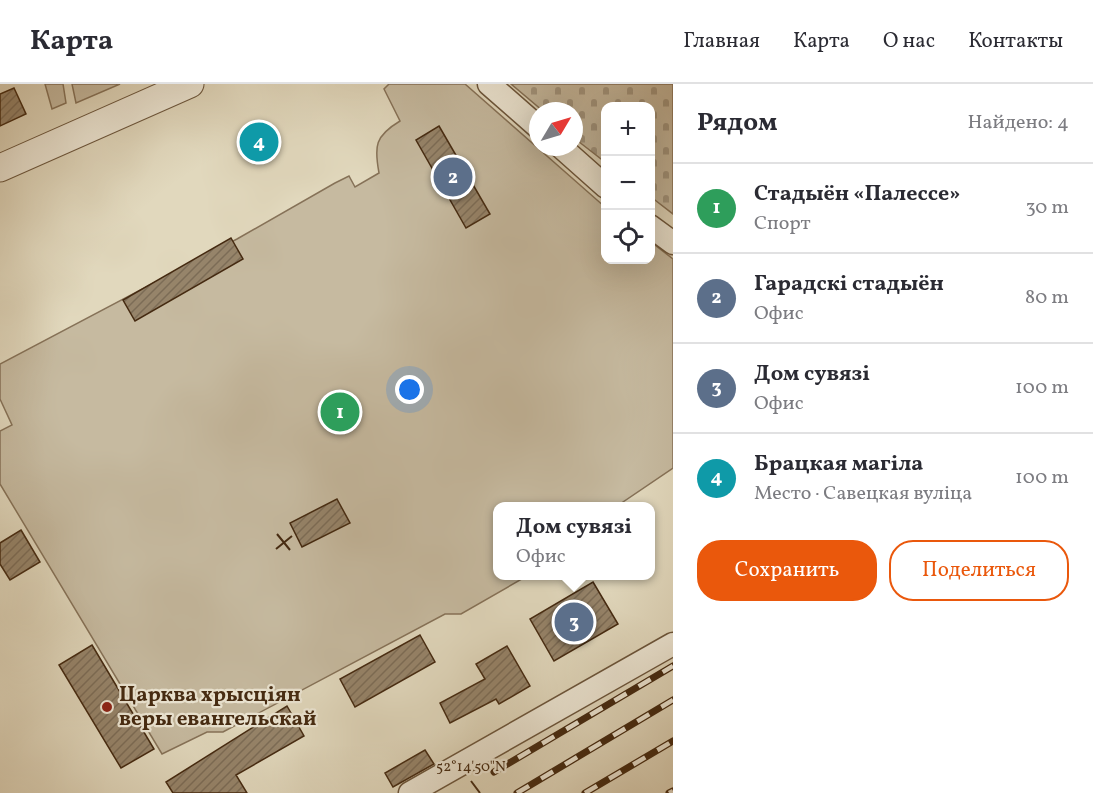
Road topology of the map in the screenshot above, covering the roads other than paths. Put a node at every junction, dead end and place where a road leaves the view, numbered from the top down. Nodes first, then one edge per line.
1 (489, 84) edge
2 (176, 87) edge
3 (529, 119) edge
4 (571, 156) edge
5 (0, 168) edge
6 (601, 182) edge
7 (655, 229) edge
8 (673, 243) edge
9 (673, 644) edge
10 (411, 793) edge

1 - 3 street
2 - 5 street
4 - 6 street
7 - 8 street
9 - 10 street

